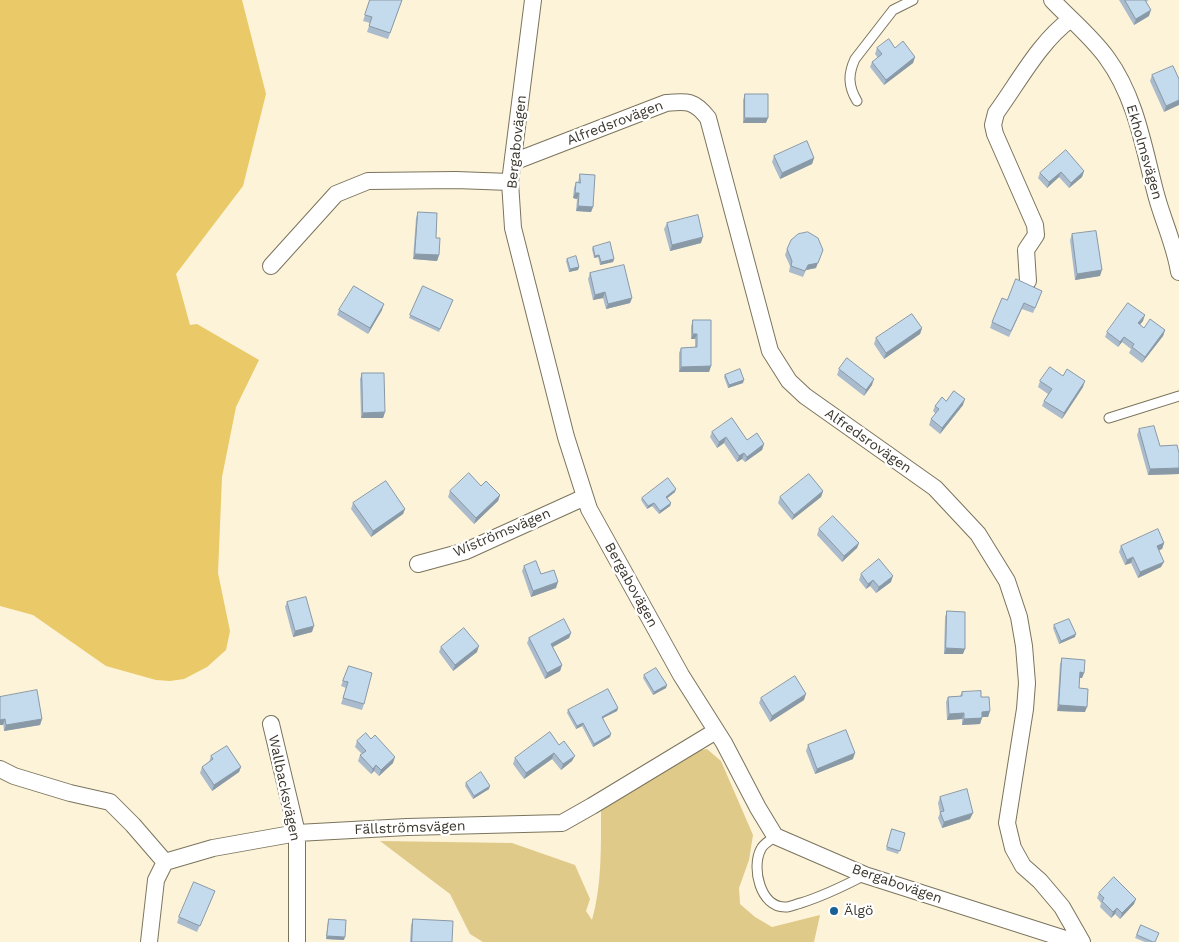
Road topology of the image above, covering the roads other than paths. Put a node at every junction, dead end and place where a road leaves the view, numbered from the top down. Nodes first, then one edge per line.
1 (533, 0) edge
2 (913, 0) edge
3 (1052, 0) edge
4 (1071, 19) junction
5 (857, 101) dead end
6 (513, 162) junction
7 (510, 182) junction
8 (271, 266) dead end
9 (1179, 272) edge
10 (1028, 281) dead end
11 (1179, 396) edge
12 (1109, 418) dead end
13 (584, 497) junction
14 (418, 564) dead end
15 (271, 724) dead end
16 (716, 731) junction
17 (0, 769) edge
18 (297, 833) junction
19 (775, 836) junction
20 (165, 862) junction
21 (864, 875) junction
22 (149, 942) edge
23 (297, 942) edge
24 (1075, 942) edge
25 (1082, 942) edge

1 - 6 street, Bergabovägen
2 - 5 lane
3 - 4 street, Ekholmsvägen
4 - 9 street, Ekholmsvägen
4 - 10 street
6 - 7 street, Bergabovägen
6 - 25 street, Alfredsrovägen
7 - 8 street
7 - 13 street, Bergabovägen
11 - 12 lane
13 - 14 street, Wiströmsvägen
13 - 16 street, Bergabovägen
15 - 18 street, Wallbacksvägen
16 - 18 street, Fällströmsvägen
16 - 19 street, Bergabovägen
17 - 20 street
18 - 20 street, Fällströmsvägen
18 - 23 street, Wallbacksvägen
19 - 21 street, Bergabovägen
19 - 21 lane
20 - 22 street
21 - 24 street, Bergabovägen

